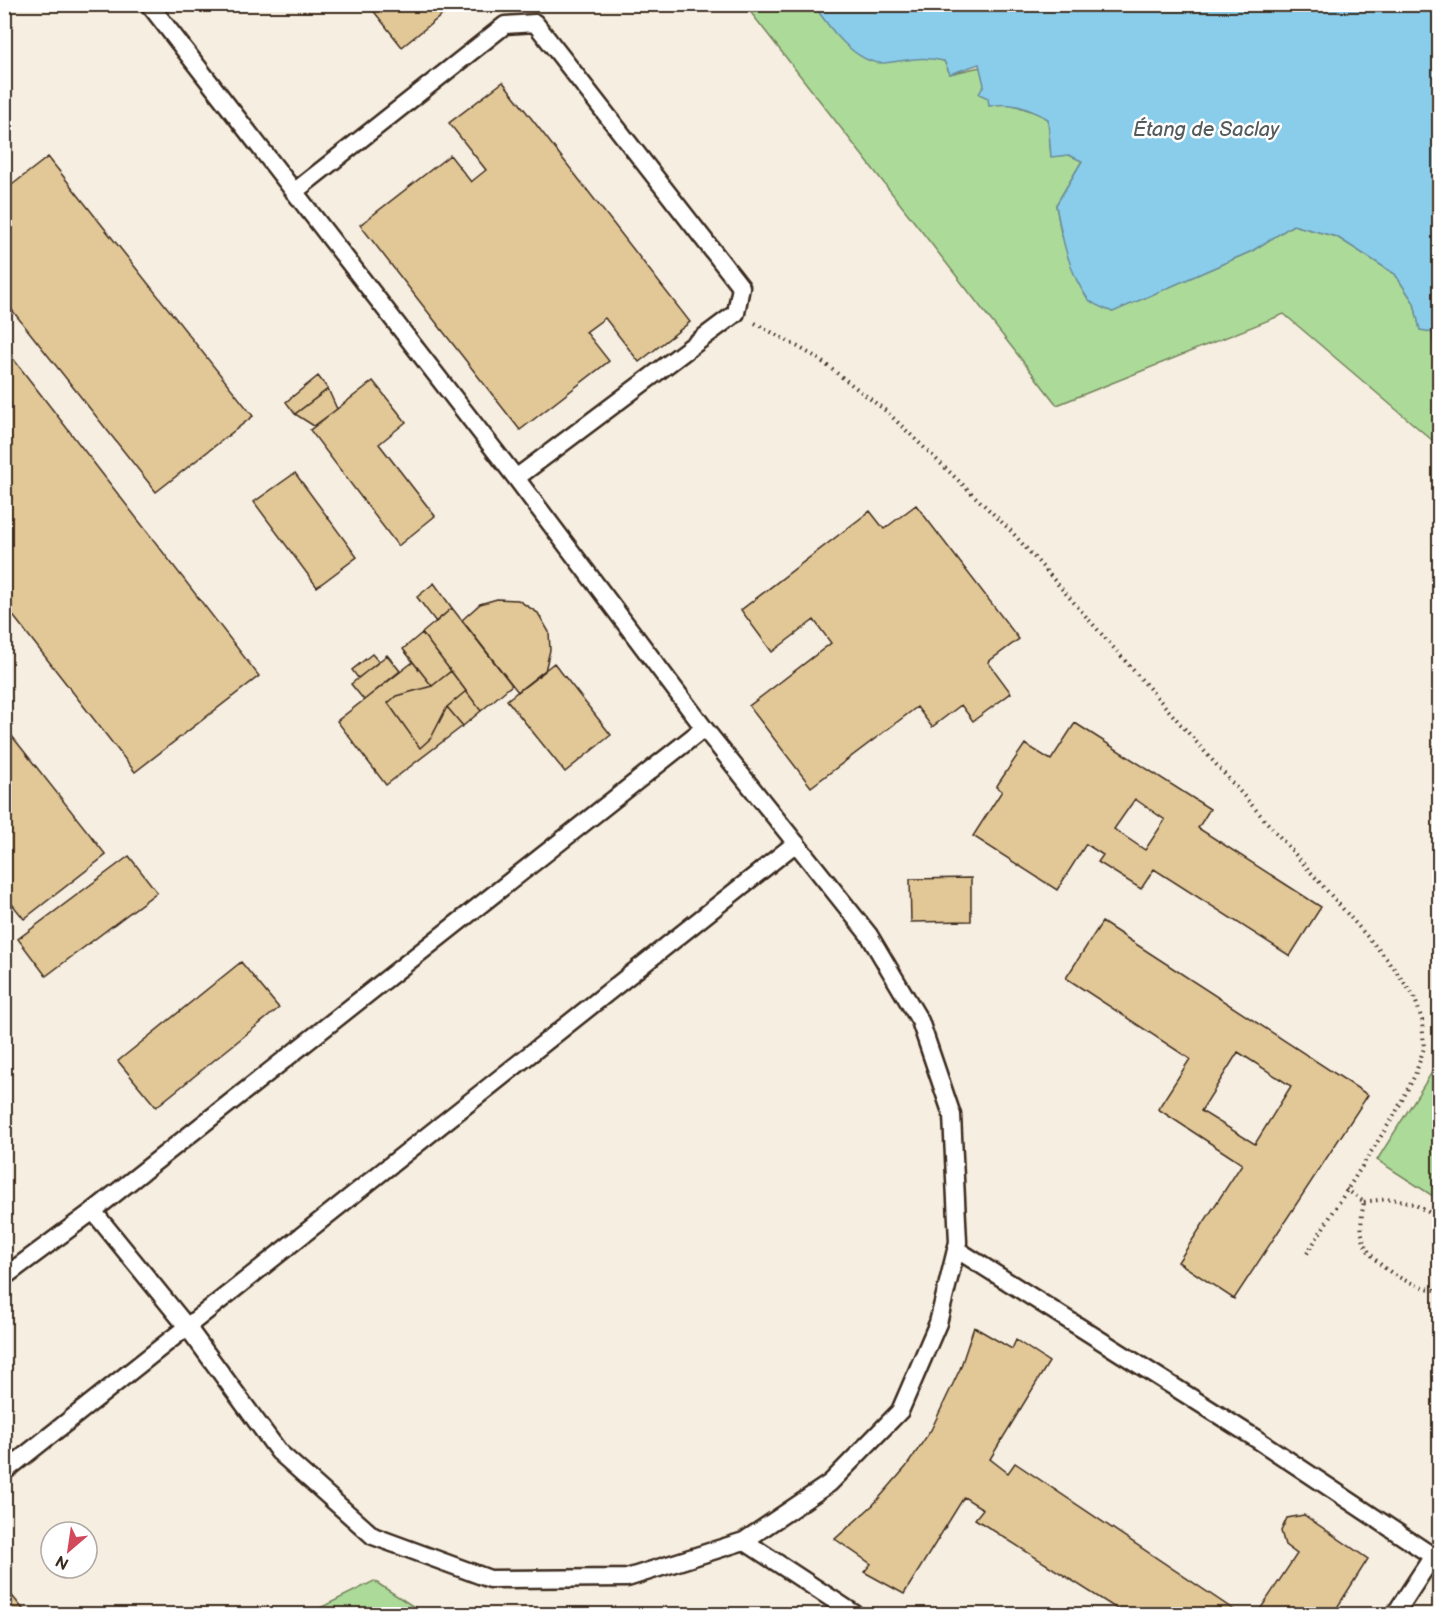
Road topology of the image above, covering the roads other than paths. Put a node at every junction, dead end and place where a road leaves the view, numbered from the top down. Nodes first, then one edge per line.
1 (149, 4) edge
2 (294, 192) junction
3 (516, 478) junction
4 (704, 728) junction
5 (796, 843) junction
6 (93, 1211) junction
7 (956, 1249) junction
8 (4, 1277) edge
9 (188, 1328) junction
10 (4, 1472) edge
11 (744, 1541) junction
12 (1436, 1558) edge
13 (855, 1614) edge
14 (1395, 1614) edge

1 - 2 lane
2 - 3 lane
2 - 3 lane
3 - 4 lane
4 - 5 lane
4 - 6 lane
5 - 7 lane
5 - 9 lane
6 - 8 lane
6 - 9 lane
7 - 11 lane
7 - 12 lane
9 - 10 lane
9 - 11 lane
11 - 13 lane
12 - 14 lane

